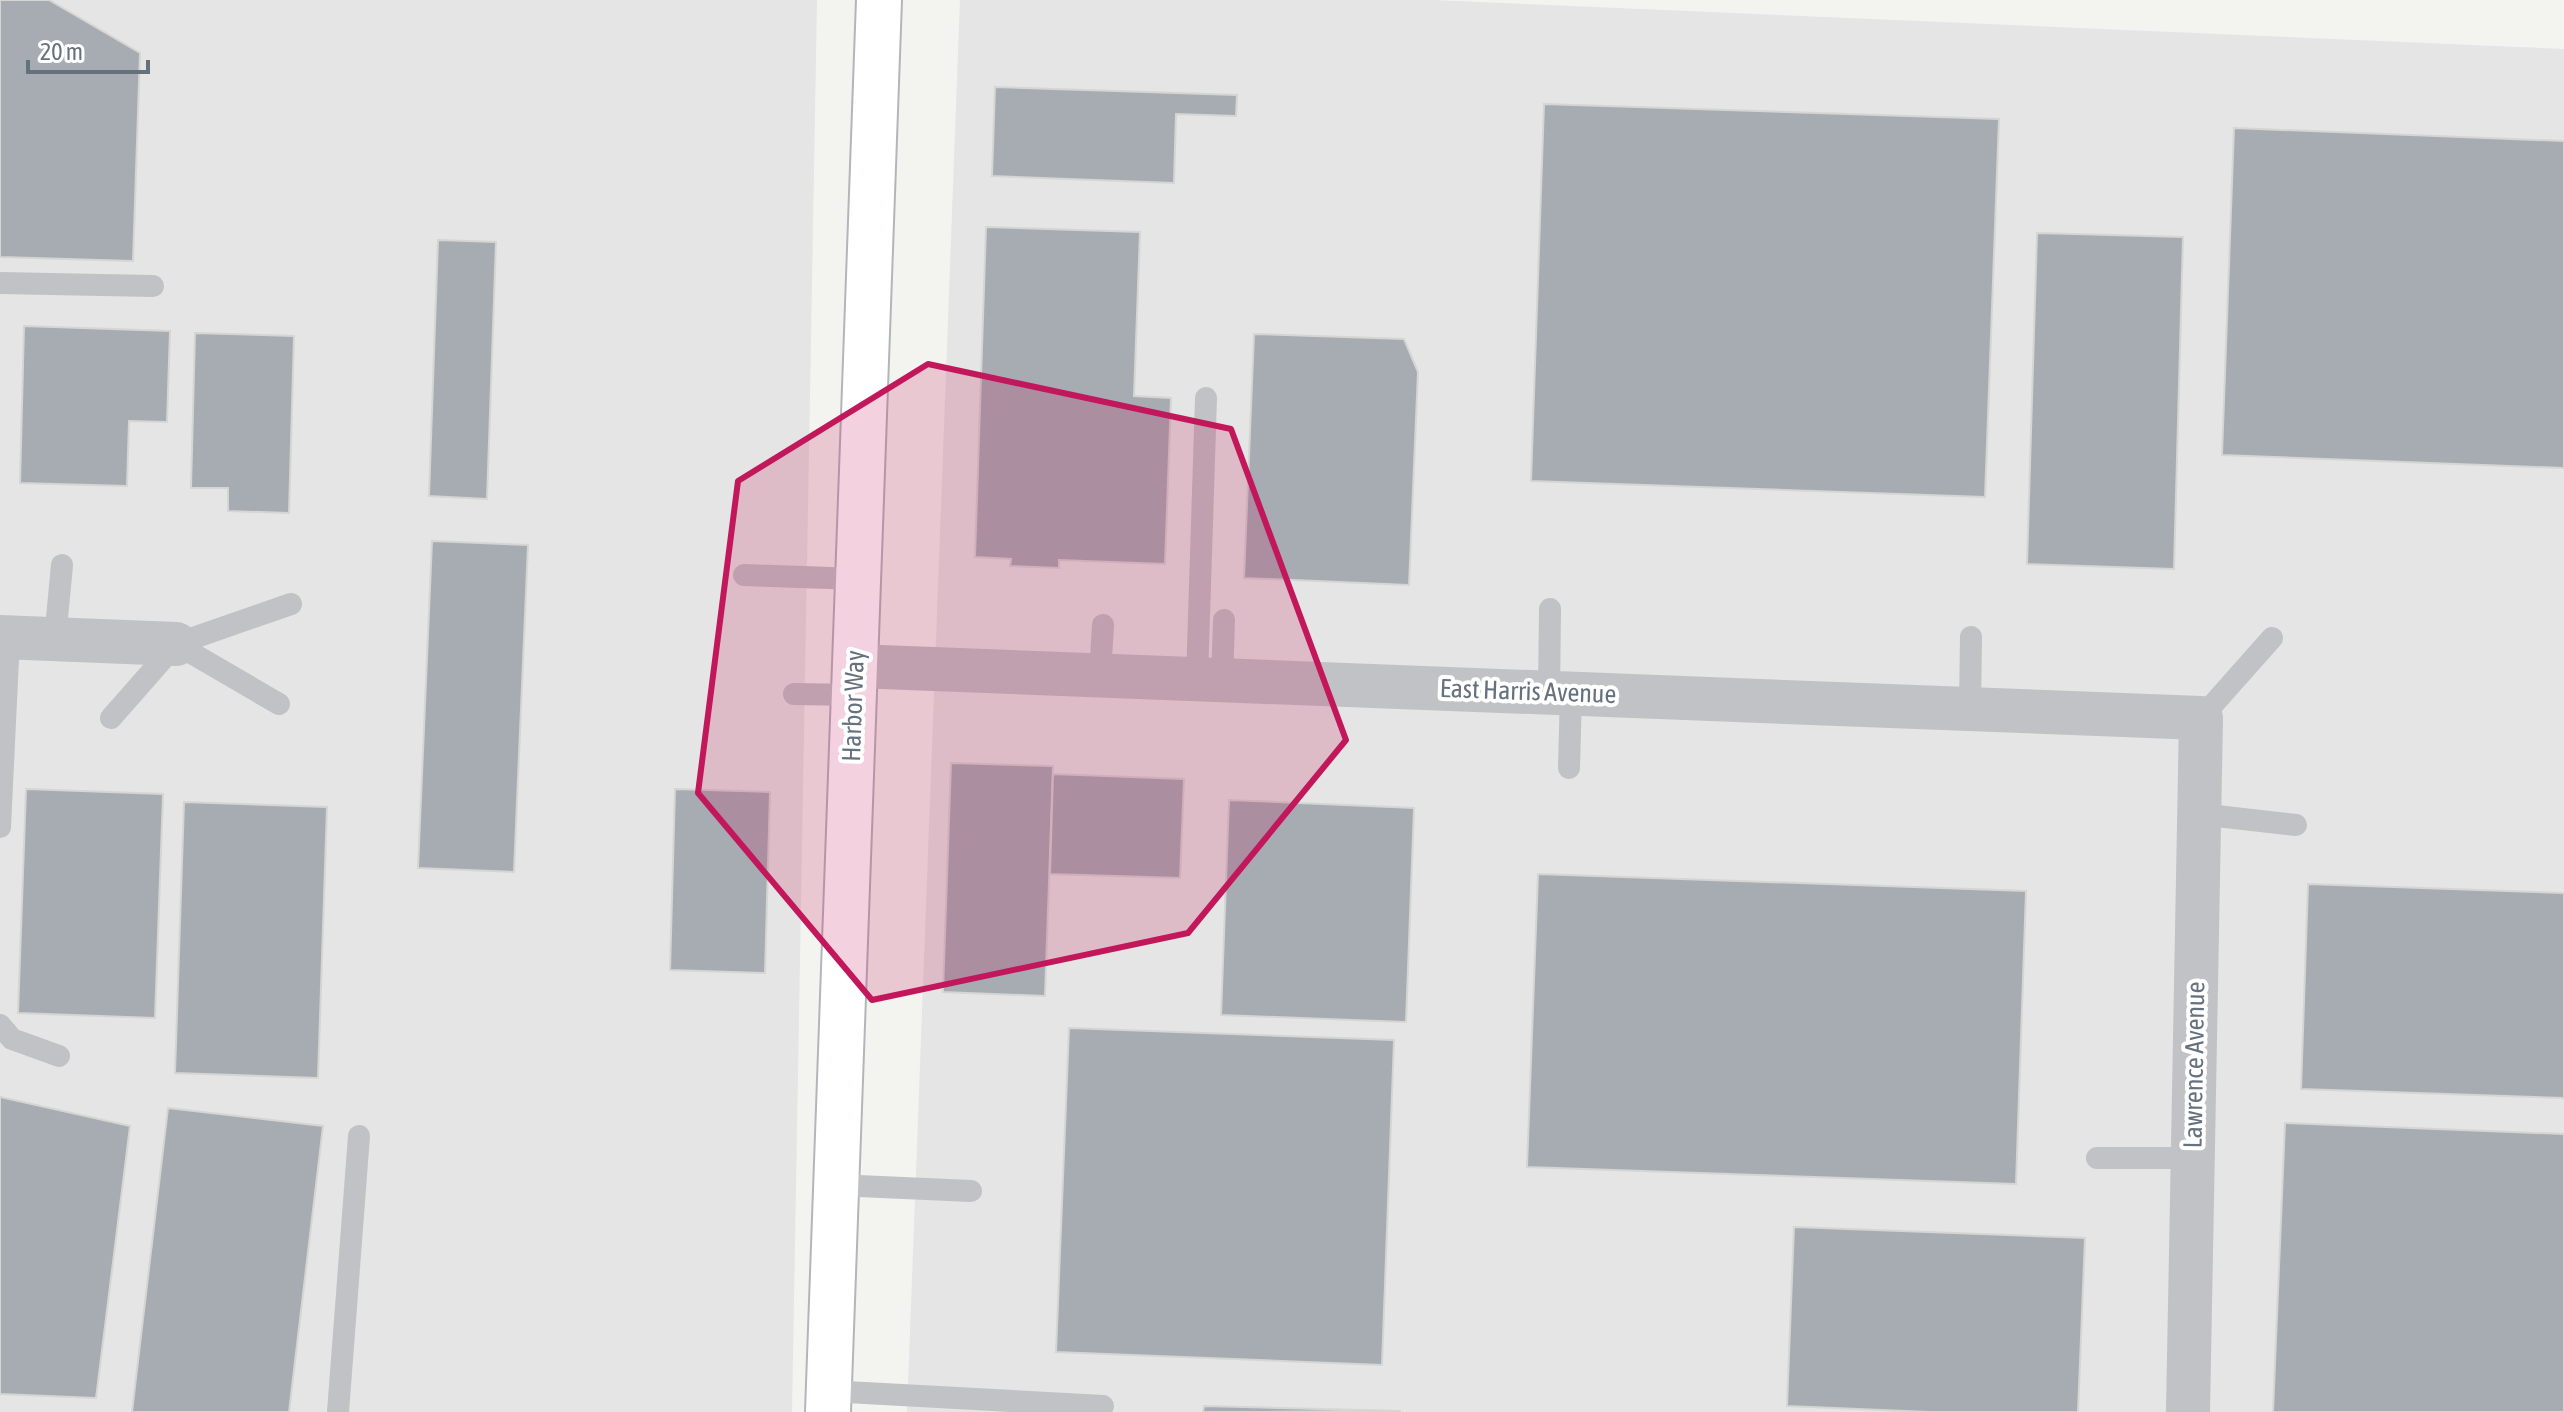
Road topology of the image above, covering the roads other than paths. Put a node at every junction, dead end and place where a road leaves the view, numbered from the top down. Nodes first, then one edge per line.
1 (879, 0) edge
2 (0, 283) edge
3 (153, 286) dead end
4 (1206, 398) dead end
5 (62, 565) dead end
6 (744, 575) dead end
7 (858, 579) junction
8 (291, 604) dead end
9 (1550, 609) dead end
10 (1224, 620) dead end
11 (1103, 625) dead end
12 (1971, 637) dead end
13 (5, 638) edge
14 (2272, 638) dead end
15 (55, 639) junction
16 (176, 644) junction
17 (1100, 675) junction
18 (1209, 680) junction
19 (854, 681) junction
20 (1560, 693) junction
21 (794, 694) dead end
22 (279, 704) dead end
23 (1970, 708) junction
24 (111, 718) dead end
25 (2201, 718) junction
26 (1569, 768) dead end
27 (2199, 814) junction
28 (2296, 825) dead end
29 (0, 827) edge
30 (0, 1025) edge
31 (59, 1056) dead end
32 (359, 1136) dead end
33 (2097, 1158) dead end
34 (2193, 1158) junction
35 (836, 1185) junction
36 (971, 1191) dead end
37 (828, 1401) edge
38 (1103, 1406) dead end
39 (338, 1412) edge
40 (2188, 1412) edge

1 - 7 street, Harbor Way
2 - 3 lane
4 - 18 lane
5 - 15 lane
6 - 7 lane
7 - 19 street, Harbor Way
8 - 16 lane
9 - 20 lane
10 - 18 lane
11 - 17 lane
12 - 23 lane
13 - 15 street
13 - 29 lane
14 - 25 lane
15 - 16 street
16 - 22 lane
16 - 24 lane
17 - 18 street, East Harris Avenue
17 - 19 street, East Harris Avenue
18 - 20 street, East Harris Avenue
19 - 21 lane
19 - 35 street, Harbor Way
20 - 23 street, East Harris Avenue
20 - 26 lane
23 - 25 street, East Harris Avenue
25 - 27 street, Lawrence Avenue
27 - 28 lane
27 - 34 street, Lawrence Avenue
30 - 31 lane
32 - 39 lane
33 - 34 lane
34 - 40 street, Lawrence Avenue
35 - 36 lane
35 - 37 street, Harbor Way
37 - 38 lane

